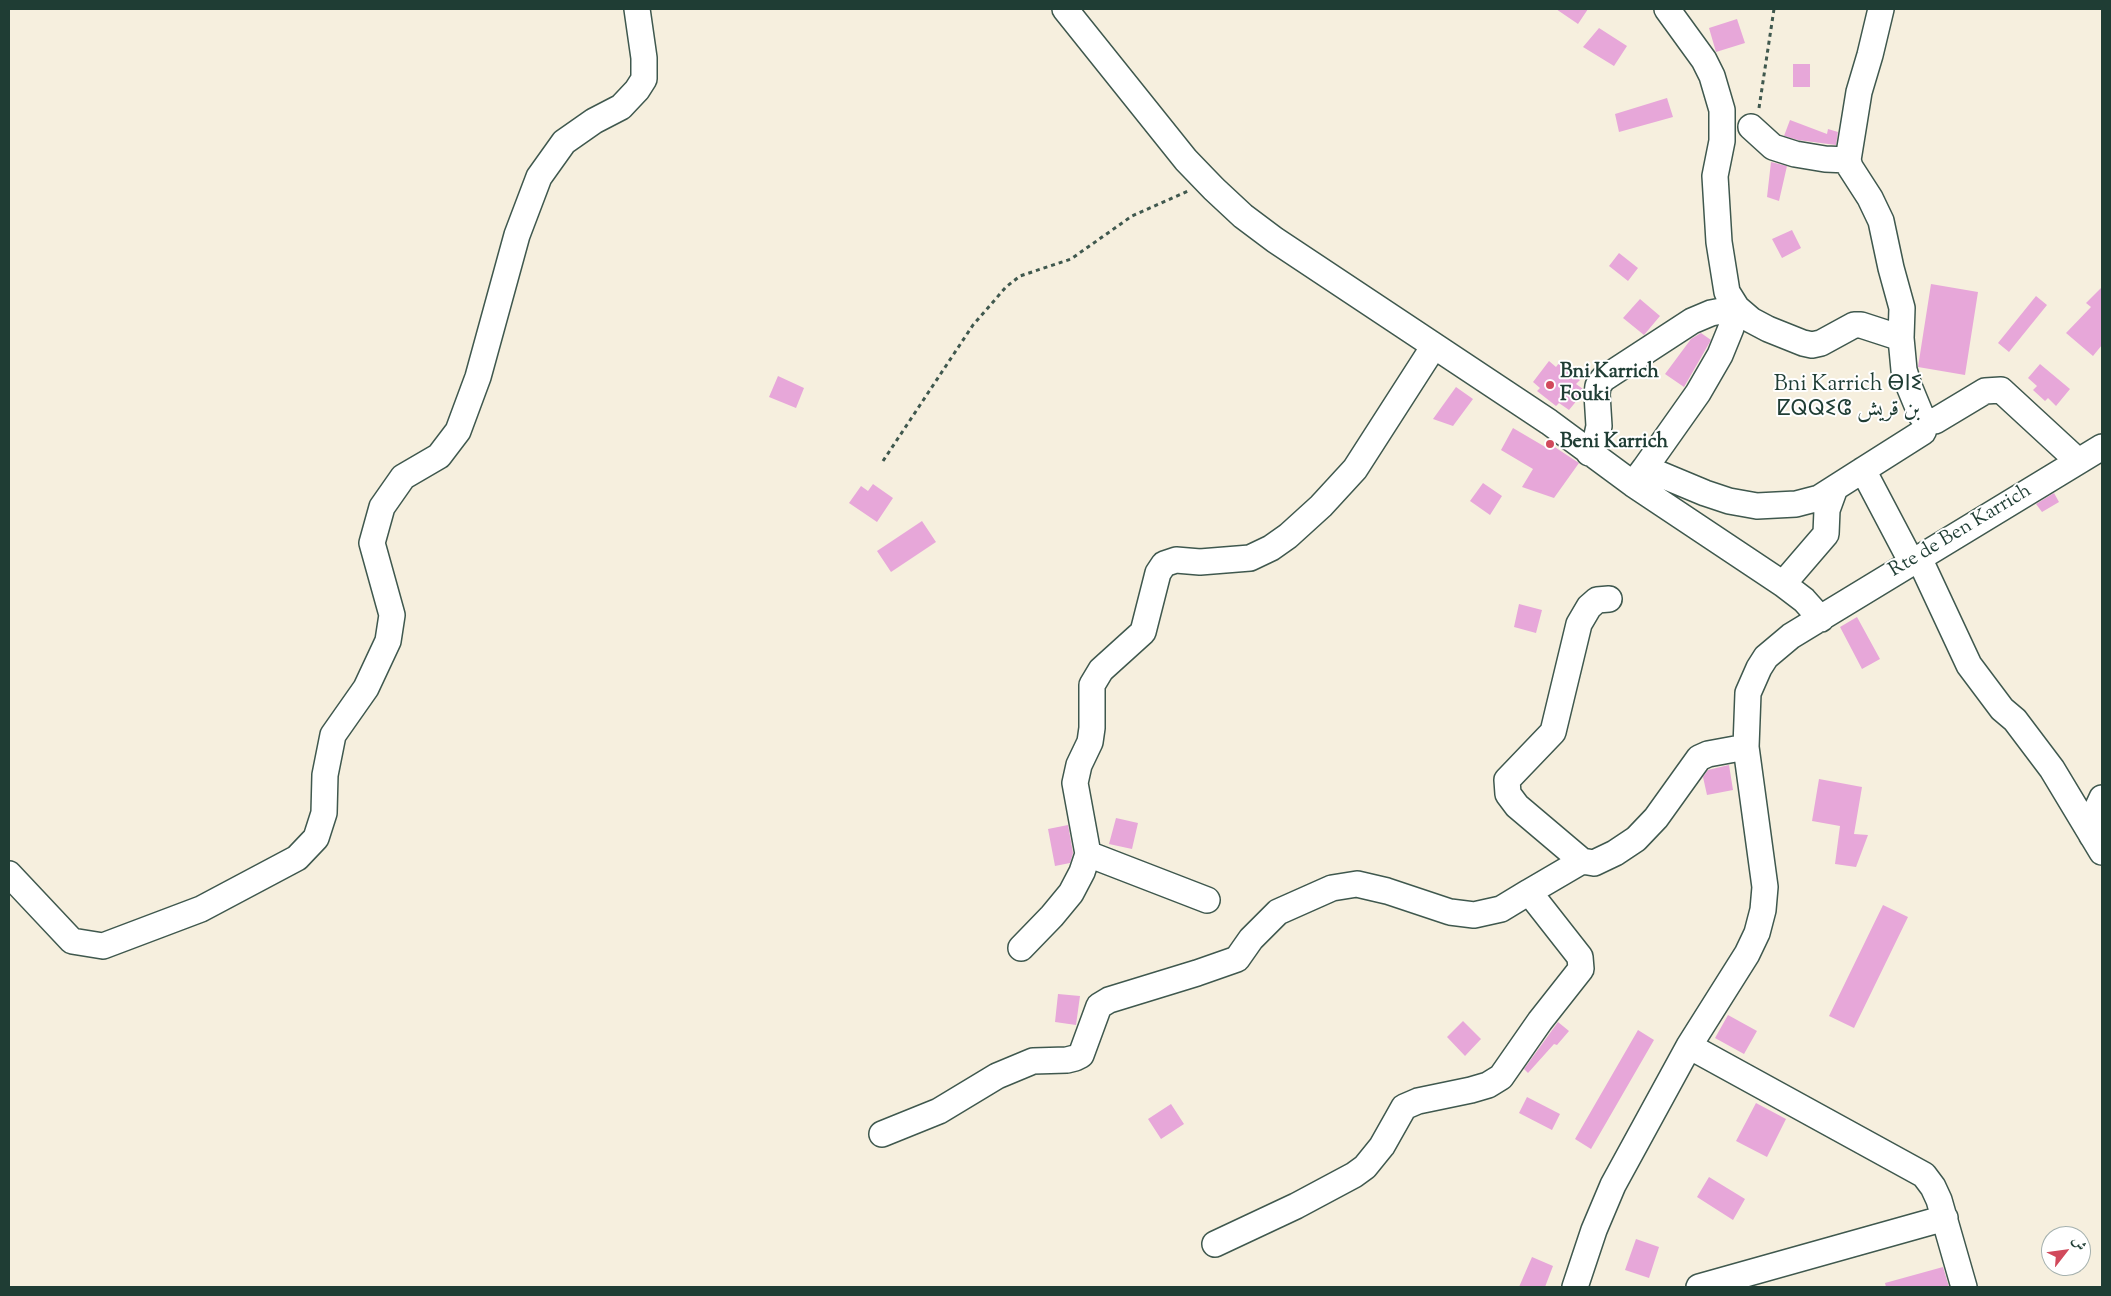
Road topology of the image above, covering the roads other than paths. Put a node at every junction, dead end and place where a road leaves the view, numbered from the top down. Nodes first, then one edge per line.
1 (636, 9) edge
2 (1065, 9) edge
3 (1667, 9) edge
4 (1881, 9) edge
5 (1752, 127) road end
6 (1848, 160) junction
7 (1737, 308) junction
8 (1901, 338) junction
9 (1434, 346) junction
10 (1927, 421) junction
11 (2102, 446) edge
12 (1589, 453) junction
13 (2078, 461) junction
14 (1863, 470) junction
15 (1639, 476) junction
16 (1834, 488) junction
17 (1915, 560) junction
18 (1782, 584) junction
19 (1609, 599) dead end
20 (1821, 619) junction
21 (1746, 747) junction
22 (2102, 798) edge
23 (2097, 844) edge
24 (1088, 854) junction
25 (1582, 861) junction
26 (9, 874) edge
27 (1529, 892) junction
28 (1207, 900) dead end
29 (1021, 948) dead end
30 (1688, 1046) junction
31 (882, 1134) dead end
32 (1945, 1218) junction
33 (1215, 1244) dead end
34 (1575, 1287) edge
35 (1703, 1287) edge
36 (1964, 1287) edge

1 - 26 street
2 - 9 street
3 - 7 street
4 - 6 street
5 - 6 street
6 - 8 street
7 - 8 street
7 - 12 street
7 - 15 street
8 - 10 street
9 - 12 street
9 - 24 street
10 - 13 street
10 - 14 street
11 - 13 street, Rte de Ben Karrich
12 - 15 street
13 - 17 street, Rte de Ben Karrich
14 - 16 street
14 - 17 street
15 - 16 street
15 - 18 street
16 - 18 street
17 - 20 street, Rte de Ben Karrich
17 - 23 street
18 - 20 street
19 - 25 street
20 - 21 street, Rte de Ben Karrich
21 - 25 street
21 - 30 street, Rte de Ben Karrich
22 - 23 street
24 - 28 street
24 - 29 street
25 - 27 street
27 - 31 street
27 - 33 street
30 - 32 street
30 - 34 street, Rte de Ben Karrich
32 - 35 street
32 - 36 street

